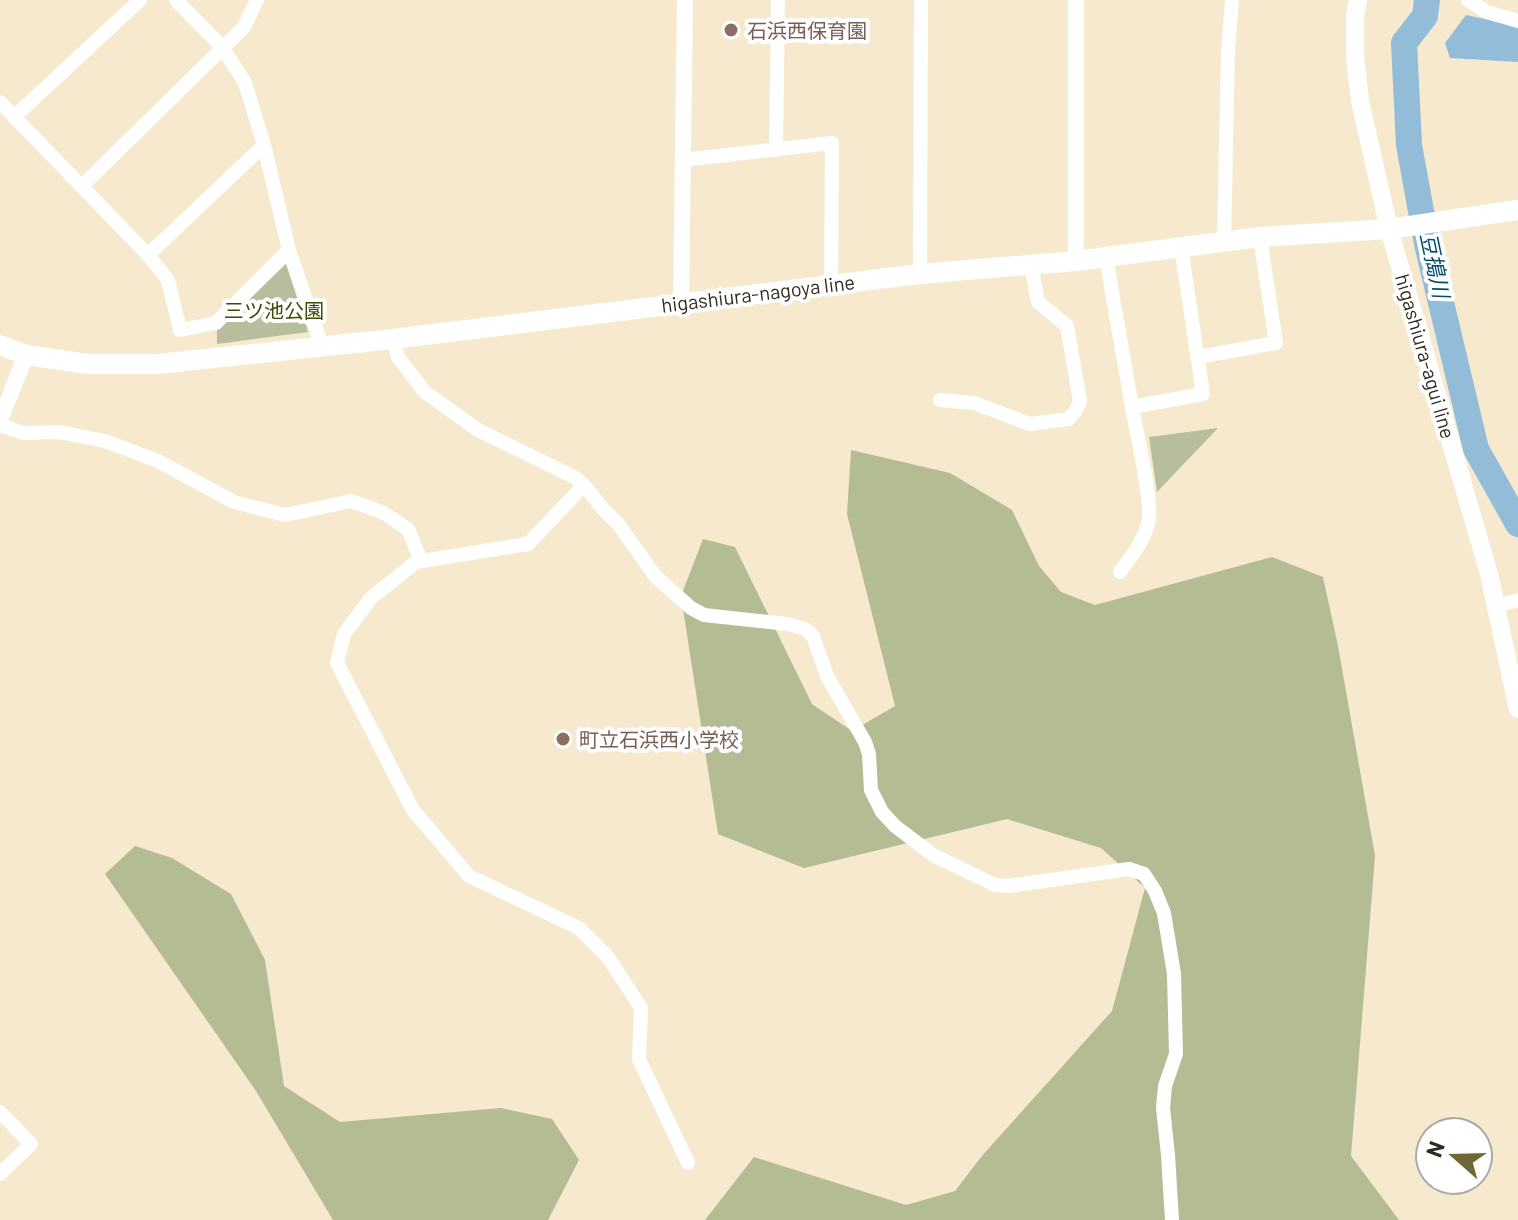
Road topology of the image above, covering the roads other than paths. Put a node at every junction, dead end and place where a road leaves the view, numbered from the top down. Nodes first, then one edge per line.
1 (140, 0) edge
2 (176, 0) edge
3 (257, 0) edge
4 (685, 0) edge
5 (778, 0) edge
6 (921, 0) edge
7 (1076, 0) edge
8 (1232, 0) edge
9 (1358, 0) edge
10 (1468, 0) edge
11 (1518, 21) edge
12 (222, 47) junction
13 (0, 102) edge
14 (14, 117) junction
15 (264, 145) junction
16 (776, 150) junction
17 (683, 160) junction
18 (82, 186) junction
19 (1518, 210) edge
20 (1389, 229) junction
21 (1260, 237) junction
22 (1224, 241) junction
23 (1181, 247) junction
24 (289, 250) junction
25 (148, 255) junction
26 (1106, 257) junction
27 (1076, 261) junction
28 (1031, 265) junction
29 (920, 274) junction
30 (831, 285) junction
31 (681, 302) junction
32 (393, 339) junction
33 (0, 345) edge
34 (322, 346) junction
35 (26, 355) junction
36 (1198, 357) junction
37 (940, 400) dead end
38 (1132, 407) junction
39 (0, 422) edge
40 (584, 485) junction
41 (421, 561) junction
42 (1120, 572) dead end
43 (1518, 600) edge
44 (1495, 606) junction
45 (1512, 667) edge
46 (1518, 709) edge
47 (0, 1112) edge
48 (688, 1163) dead end
49 (0, 1174) edge
50 (1172, 1220) edge

1 - 14 street
2 - 12 street
3 - 12 street
4 - 17 street
5 - 16 street
6 - 29 street
7 - 27 street
8 - 22 street
9 - 20 main road, higashiura-agui line
10 - 11 street
12 - 15 street
12 - 18 street
13 - 14 street
14 - 18 street
15 - 24 street
15 - 25 street
16 - 17 street
16 - 30 street
17 - 31 street
18 - 25 street
19 - 20 main road, higashiura-nagoya line
20 - 21 main road, higashiura-nagoya line
20 - 44 main road, higashiura-agui line
21 - 22 main road, higashiura-nagoya line
21 - 36 street
22 - 23 main road, higashiura-nagoya line
23 - 26 main road, higashiura-nagoya line
23 - 36 street
24 - 25 street
24 - 34 street
26 - 27 main road, higashiura-nagoya line
26 - 38 street
27 - 28 main road, higashiura-nagoya line
28 - 29 main road, higashiura-nagoya line
28 - 37 street
29 - 30 main road, higashiura-nagoya line
30 - 31 main road, higashiura-nagoya line
31 - 32 main road, higashiura-nagoya line
32 - 34 main road, higashiura-nagoya line
32 - 40 street
33 - 35 main road, higashiura-nagoya line
34 - 35 main road, higashiura-nagoya line
35 - 39 street
36 - 38 street
38 - 42 street
39 - 41 street
40 - 41 street
40 - 50 street
41 - 48 street
43 - 44 street
44 - 45 main road, higashiura-agui line
45 - 46 main road, higashiura-agui line
47 - 49 street

